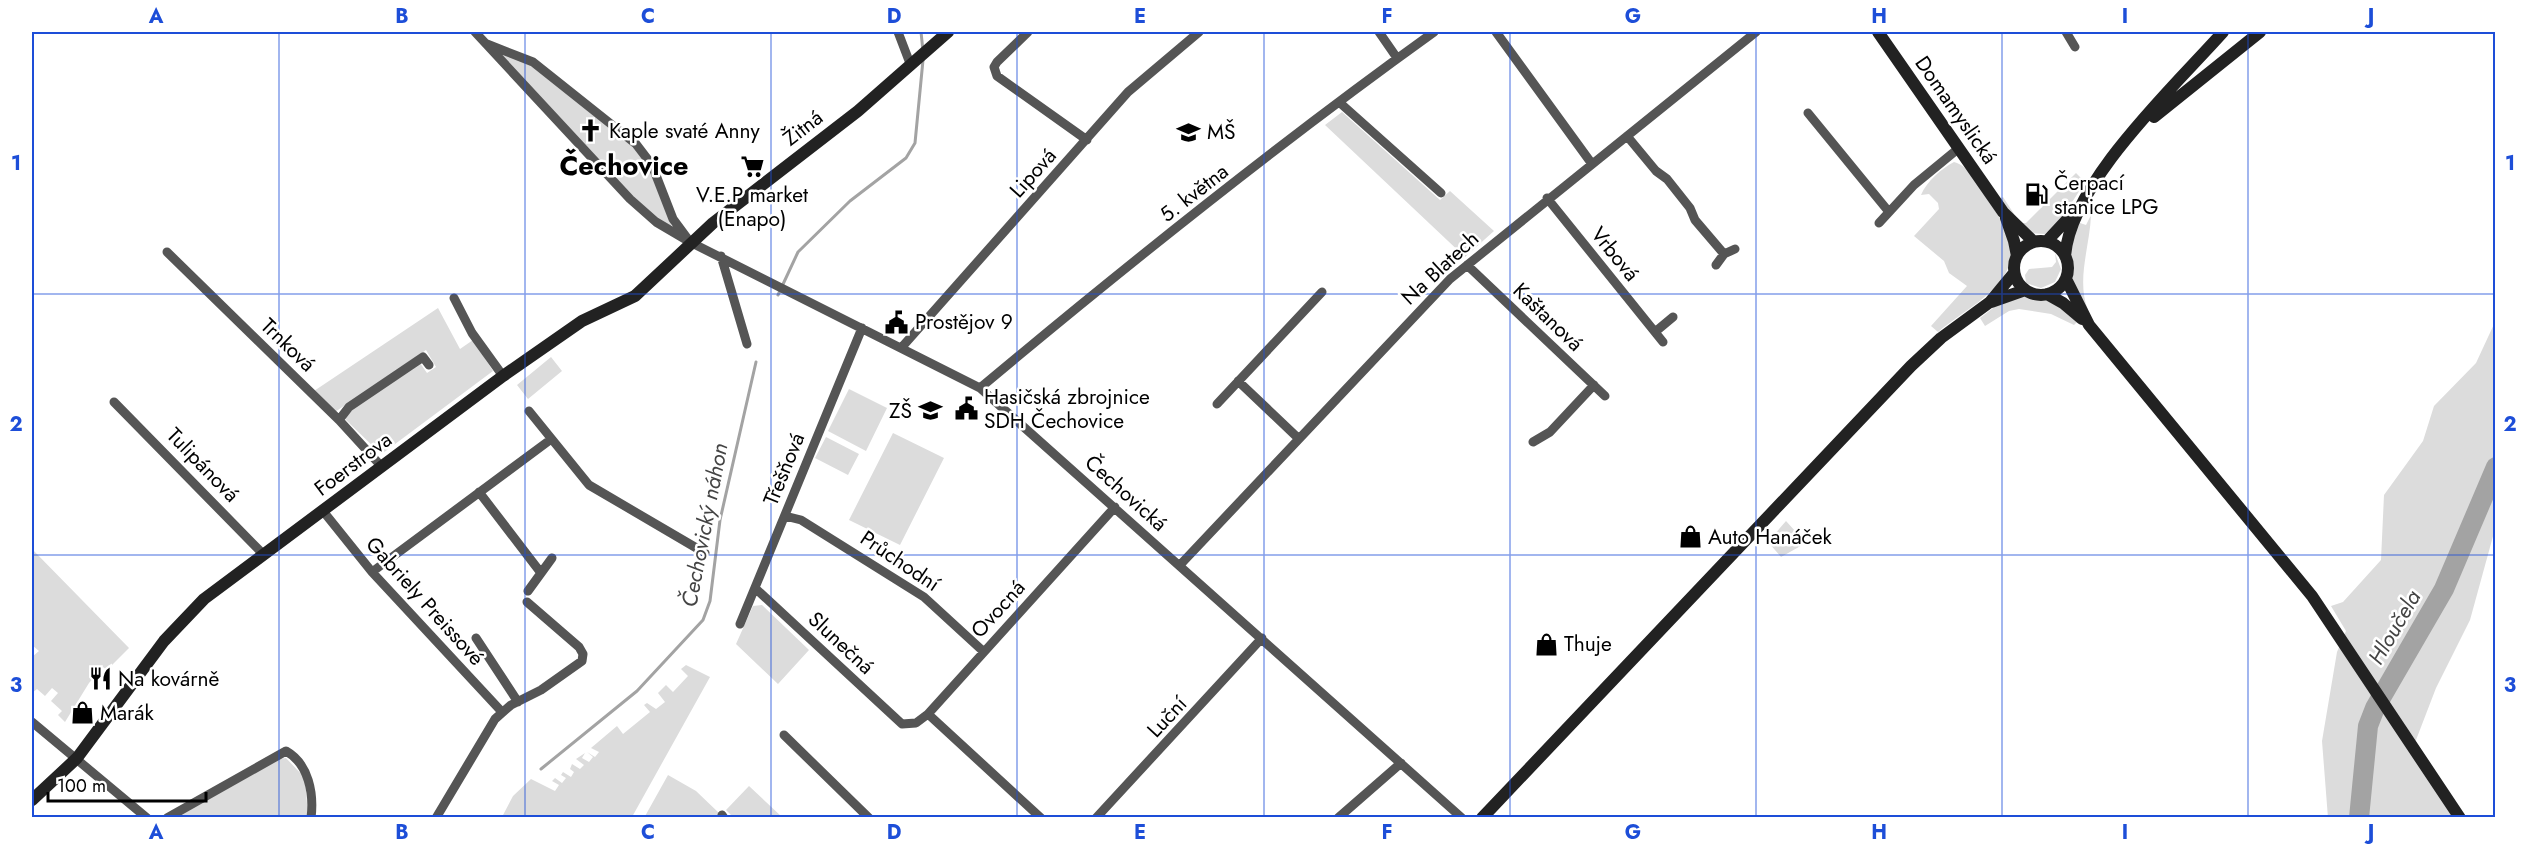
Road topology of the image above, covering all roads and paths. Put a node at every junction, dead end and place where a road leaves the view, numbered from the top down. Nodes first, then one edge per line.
1 (475, 32) edge
2 (898, 32) edge
3 (948, 32) edge
4 (1028, 32) edge
5 (1199, 32) edge
6 (1379, 32) edge
7 (1434, 32) edge
8 (1496, 32) edge
9 (1756, 32) edge
10 (1878, 32) edge
11 (2066, 32) edge
12 (2223, 32) edge
13 (2243, 32) edge
14 (2254, 32) edge
15 (2260, 32) edge
16 (487, 44) junction
17 (2075, 46) dead end
18 (1397, 58) junction
19 (913, 64) junction
20 (1339, 102) junction
21 (1808, 113) dead end
22 (2136, 130) junction
23 (1627, 136) junction
24 (1087, 140) junction
25 (1959, 148) junction
26 (1592, 164) junction
27 (1441, 193) dead end
28 (1547, 198) junction
29 (2084, 201) junction
30 (1889, 212) junction
31 (2003, 212) junction
32 (1879, 223) dead end
33 (690, 242) junction
34 (2040, 242) junction
35 (1735, 249) dead end
36 (167, 252) dead end
37 (1724, 254) junction
38 (721, 256) junction
39 (2017, 256) junction
40 (2065, 256) junction
41 (1467, 265) junction
42 (1716, 265) dead end
43 (2014, 273) junction
44 (2066, 279) junction
45 (2025, 290) junction
46 (1322, 292) dead end
47 (2047, 294) junction
48 (454, 298) dead end
49 (1990, 302) junction
50 (1673, 317) dead end
51 (2089, 325) junction
52 (862, 328) junction
53 (1655, 332) junction
54 (1663, 342) dead end
55 (747, 344) dead end
56 (902, 347) junction
57 (429, 365) dead end
58 (503, 376) junction
59 (1238, 381) junction
60 (1594, 385) junction
61 (980, 388) junction
62 (1605, 396) dead end
63 (114, 402) dead end
64 (1217, 404) dead end
65 (529, 411) dead end
66 (339, 420) junction
67 (1298, 438) junction
68 (550, 440) junction
69 (1533, 442) dead end
70 (382, 466) junction
71 (479, 492) junction
72 (1114, 507) junction
73 (323, 511) junction
74 (785, 516) junction
75 (705, 553) dead end
76 (263, 554) junction
77 (552, 558) dead end
78 (1180, 565) junction
79 (372, 572) junction
80 (541, 573) junction
81 (755, 588) junction
82 (528, 591) dead end
83 (527, 602) dead end
84 (740, 624) dead end
85 (476, 638) dead end
86 (1262, 638) junction
87 (984, 652) junction
88 (518, 702) junction
89 (502, 712) junction
90 (928, 714) junction
91 (32, 722) edge
92 (902, 724) joint
93 (784, 735) dead end
94 (77, 758) junction
95 (1401, 763) junction
96 (32, 800) edge
97 (147, 818) edge
98 (167, 818) edge
99 (311, 818) edge
100 (436, 818) edge
101 (869, 818) edge
102 (1041, 818) edge
103 (1096, 818) edge
104 (1338, 818) edge
105 (1462, 818) edge
106 (1482, 818) edge
107 (2460, 818) edge

1 - 16 street, Čechovická
2 - 19 street
3 - 19 street, Žitná
4 - 24 street
5 - 24 street, Lipová
6 - 18 street
7 - 18 street, 5. května
8 - 26 street
9 - 23 street, Na Blatech
10 - 25 street, Domamyslická
11 - 17 street
12 - 22 street
13 - 14 street
15 - 22 street
16 - 33 street, Čechovická
16 - 33 street, Čechovická
18 - 20 street, 5. května
19 - 33 street, Žitná
20 - 27 street
20 - 61 street, 5. května
21 - 30 street
22 - 29 street
23 - 26 street, Na Blatech
23 - 37 street
24 - 56 street, Lipová
25 - 30 street
25 - 31 street, Domamyslická
26 - 28 street, Na Blatech
28 - 41 street, Na Blatech
28 - 53 street, Vrbová
29 - 34 street
29 - 40 street
30 - 32 street
31 - 34 street, Domamyslická
31 - 39 street, Domamyslická
33 - 38 street, Čechovická
33 - 58 street, Foerstrova
34 - 39 street
34 - 40 street
35 - 37 street
36 - 66 street, Trnková
37 - 42 street
38 - 52 street, Čechovická
38 - 55 street
39 - 43 street
40 - 44 street
41 - 60 street, Kaštanová
41 - 67 street, Na Blatech
43 - 45 street
43 - 49 street
44 - 47 street
44 - 51 street
45 - 47 street
45 - 49 street
46 - 59 street
47 - 51 street
48 - 58 street
49 - 106 street
50 - 53 street
51 - 107 street
52 - 56 street, Čechovická
52 - 74 street, Třešňová
53 - 54 street, Vrbová
56 - 61 street, Čechovická
57 - 66 street
58 - 70 street, Foerstrova
59 - 64 street
59 - 67 street
60 - 62 street, Kaštanová
60 - 69 street
61 - 72 street, Čechovická
63 - 76 street, Tulipánová
65 - 68 street
66 - 70 street, Trnková
67 - 78 street, Na Blatech
68 - 71 street
68 - 75 street
70 - 73 street, Foerstrova
71 - 79 street
71 - 80 street
72 - 78 street, Čechovická
72 - 87 street, Ovocná
73 - 76 street, Foerstrova
73 - 79 street, Gabriely Preissové
74 - 81 street, Třešňová
74 - 87 street, Průchodní
76 - 94 street, Foerstrova
77 - 80 street
78 - 86 street, Čechovická
79 - 89 street, Gabriely Preissové
80 - 82 street
81 - 84 street, Třešňová
81 - 92 street, Slunečná
83 - 88 street
85 - 88 street
86 - 95 street, Čechovická
86 - 103 street, Luční
87 - 90 street, Ovocná
88 - 89 street
89 - 100 street
90 - 92 street, Ovocná
90 - 102 street
91 - 94 street
93 - 101 street
94 - 96 street, Foerstrova
94 - 97 street
95 - 104 street
95 - 105 street, Čechovická
98 - 99 street

